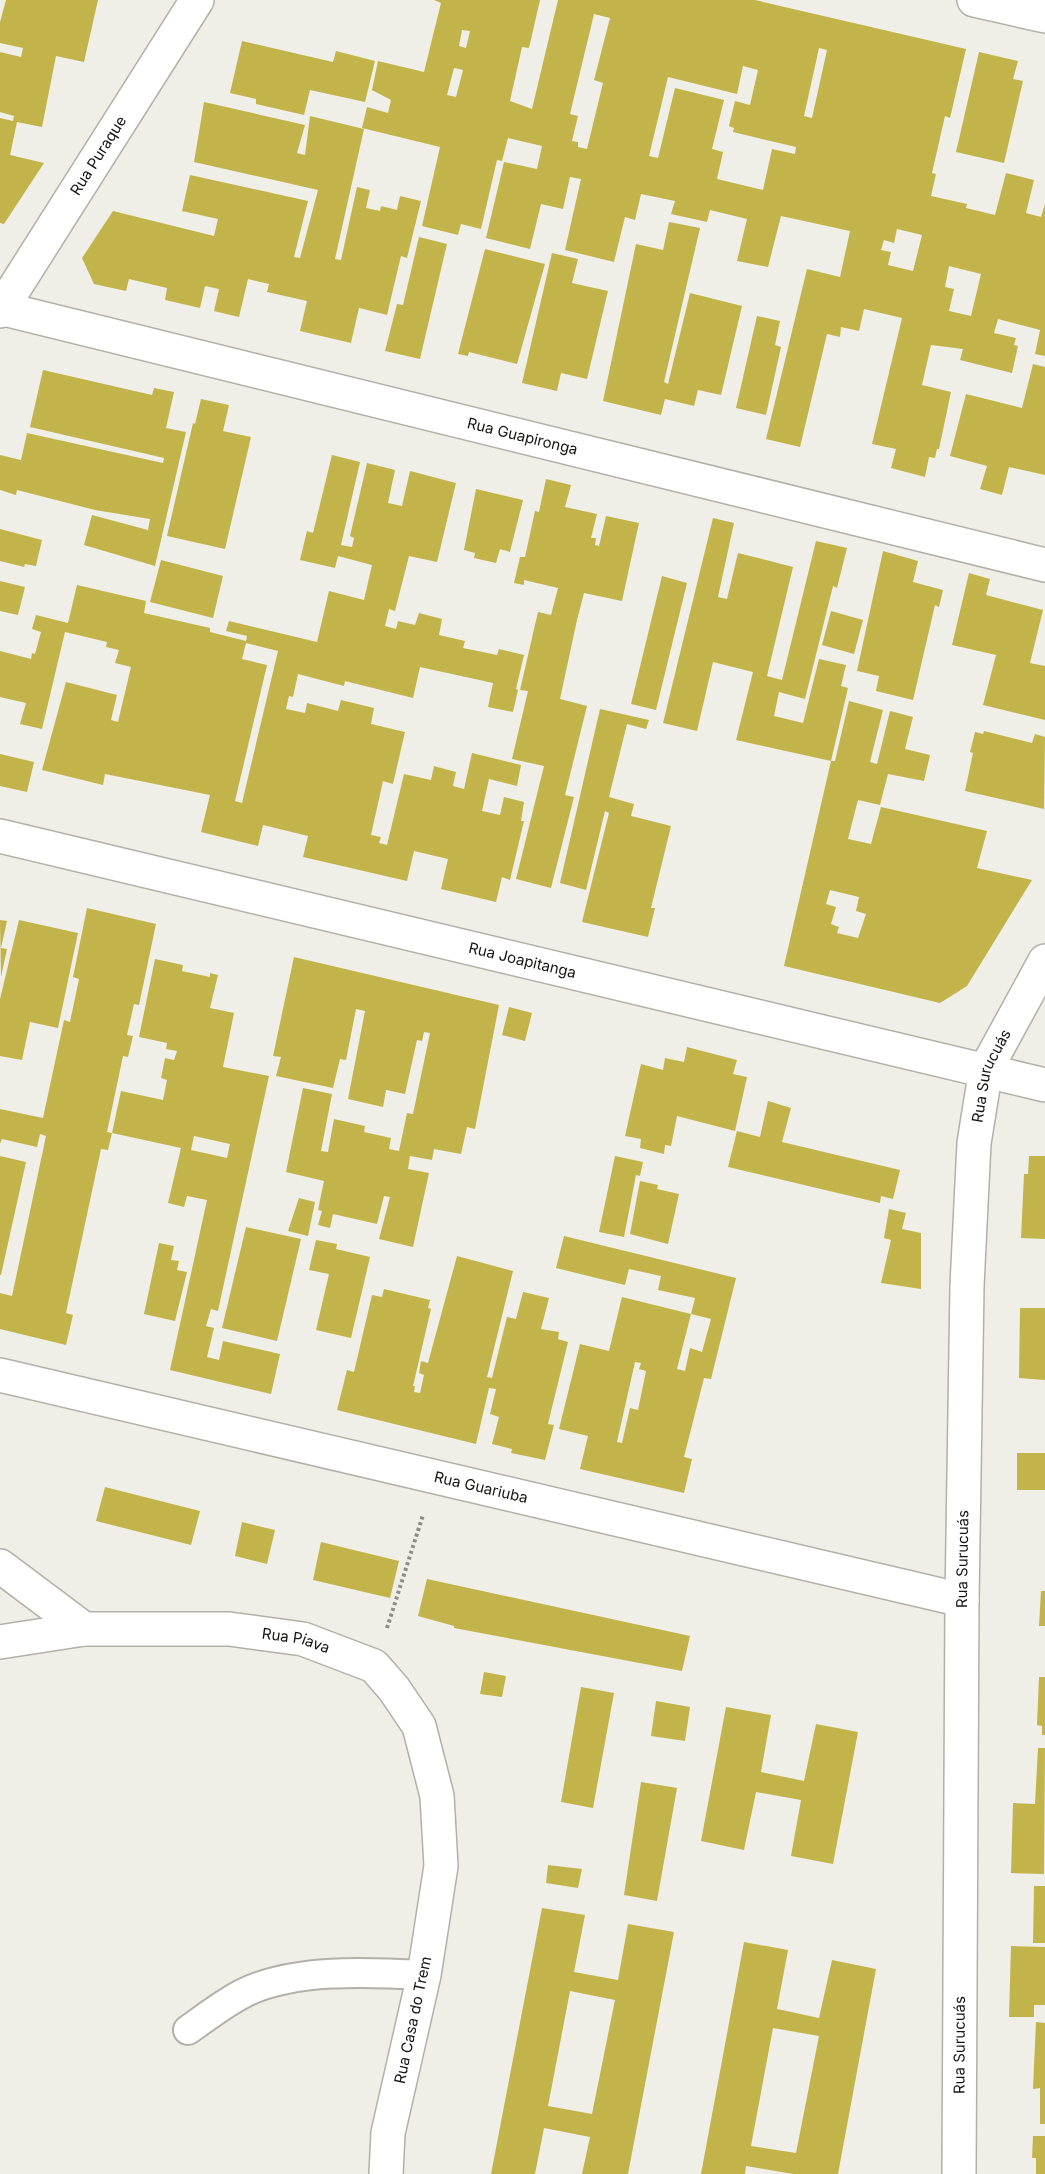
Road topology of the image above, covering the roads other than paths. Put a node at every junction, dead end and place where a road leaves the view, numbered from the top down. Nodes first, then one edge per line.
1 (197, 0) edge
2 (974, 0) edge
3 (1045, 16) edge
4 (1, 309) edge
5 (1045, 565) edge
6 (0, 836) edge
7 (1045, 961) edge
8 (986, 1069) junction
9 (1045, 1085) edge
10 (0, 1375) edge
11 (0, 1566) edge
12 (962, 1600) junction
13 (84, 1629) junction
14 (0, 1642) edge
15 (441, 1866) joint
16 (424, 1975) junction
17 (188, 2030) dead end
18 (386, 2174) edge
19 (960, 2174) edge

1 - 4 street, Rua Puraque
2 - 3 street
4 - 5 street, Rua Guapironga
6 - 8 street, Rua Joapitanga
7 - 8 street, Rua Surucuás
8 - 9 street, Rua Joapitanga
8 - 12 street, Rua Surucuás
10 - 12 street, Rua Guariuba
11 - 13 street
12 - 19 street, Rua Surucuás
13 - 14 street, Rua Piava
13 - 15 street, Rua Piava
15 - 16 street, Rua Casa do Trem
16 - 17 lane
16 - 18 street, Rua Casa do Trem

